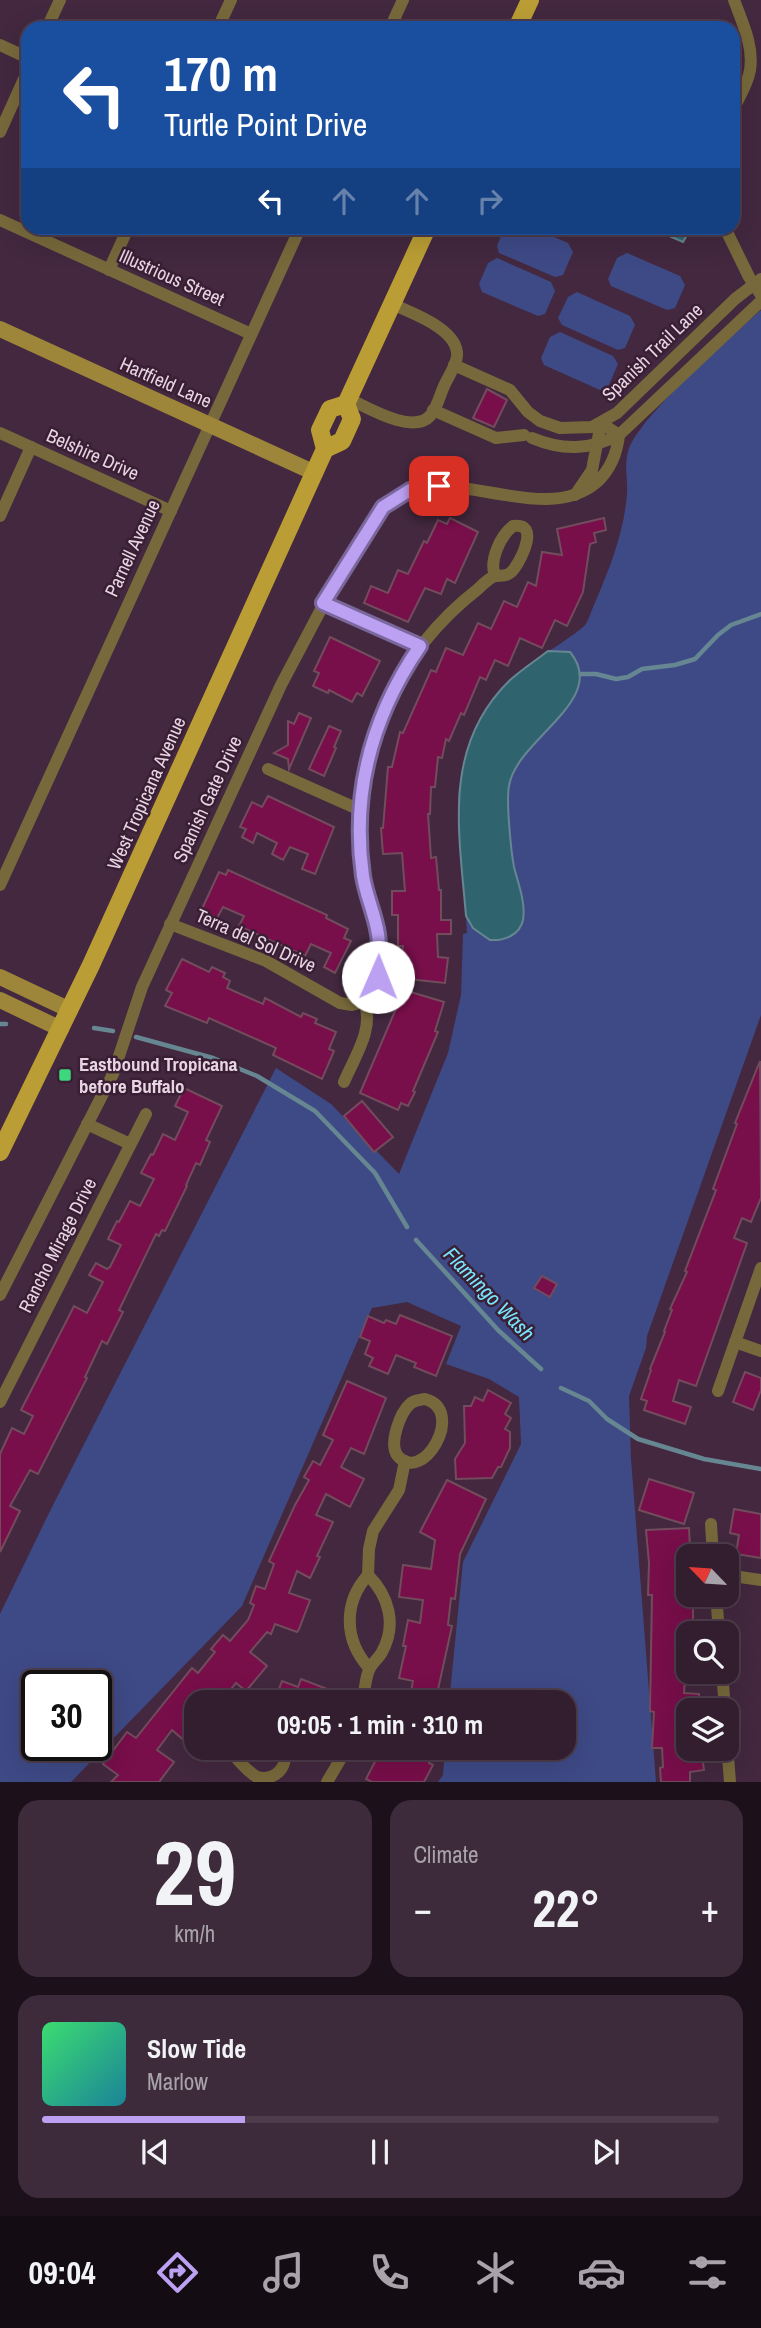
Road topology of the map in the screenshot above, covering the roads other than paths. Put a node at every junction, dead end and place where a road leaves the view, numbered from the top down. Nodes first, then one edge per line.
1 (60, 0) edge
2 (231, 0) edge
3 (403, 0) edge
4 (530, 0) edge
5 (734, 0) edge
6 (50, 21) edge
7 (221, 21) edge
8 (393, 21) edge
9 (520, 21) edge
10 (0, 45) edge
11 (21, 55) edge
12 (21, 86) edge
13 (740, 95) edge
14 (0, 132) edge
15 (0, 220) edge
16 (21, 230) edge
17 (32, 235) edge
18 (125, 235) edge
19 (297, 235) edge
20 (423, 235) edge
21 (729, 235) edge
22 (108, 270) junction
23 (758, 286) edge
24 (761, 301) edge
25 (392, 304) junction
26 (0, 330) edge
27 (251, 334) junction
28 (454, 365) junction
29 (347, 401) junction
30 (433, 410) junction
31 (601, 423) junction
32 (210, 425) junction
33 (0, 433) edge
34 (619, 435) junction
35 (597, 444) junction
36 (31, 447) junction
37 (315, 473) junction
38 (575, 495) junction
39 (170, 511) junction
40 (0, 516) edge
41 (495, 576) dead end
42 (323, 603) junction
43 (420, 646) junction
44 (268, 769) dead end
45 (360, 810) junction
46 (4, 864) edge
47 (0, 885) edge
48 (170, 924) junction
49 (0, 977) edge
50 (0, 1000) edge
51 (364, 1002) junction
52 (70, 1010) junction
53 (61, 1029) junction
54 (344, 1082) dead end
55 (146, 1114) dead end
56 (87, 1124) junction
57 (130, 1144) junction
58 (0, 1152) edge
59 (761, 1268) edge
60 (0, 1295) edge
61 (735, 1342) junction
62 (761, 1351) edge
63 (718, 1391) dead end
64 (0, 1402) edge
65 (405, 1461) junction
66 (711, 1524) dead end
67 (712, 1544) edge
68 (368, 1575) junction
69 (739, 1577) edge
70 (761, 1580) edge
71 (369, 1668) junction
72 (365, 1690) edge
73 (239, 1760) edge
74 (340, 1760) edge
75 (728, 1761) edge
76 (285, 1777) edge
77 (327, 1782) edge
78 (730, 1782) edge

1 - 6 street
2 - 7 street
3 - 8 street
4 - 9 main road
5 - 13 street
10 - 11 street
12 - 14 street
15 - 16 street, Illustrious Street
17 - 22 street, Illustrious Street
18 - 22 street
19 - 27 street, Parnell Avenue
20 - 25 main road, West Tropicana Avenue
21 - 23 street
22 - 27 street, Illustrious Street
23 - 31 street, Spanish Trail Lane
24 - 34 street, Spanish Trail Lane
25 - 28 street
25 - 29 main road, West Tropicana Avenue
26 - 32 street, Hartfield Lane
27 - 32 street, Parnell Avenue
28 - 30 street
28 - 31 street, Spanish Trail Lane
29 - 30 street
29 - 37 main road, West Tropicana Avenue
30 - 35 street, Spanish Trail Lane
31 - 34 street
31 - 35 street
32 - 37 street, Hartfield Lane
32 - 39 street, Parnell Avenue
33 - 36 street, Belshire Drive
34 - 35 street, Spanish Trail Lane
34 - 38 street, Spanish Gate Drive
35 - 38 street
36 - 39 street, Belshire Drive
36 - 40 street
37 - 52 main road, West Tropicana Avenue
38 - 42 street, Spanish Gate Drive
39 - 46 street, Parnell Avenue
41 - 43 street
42 - 43 street
42 - 48 street, Spanish Gate Drive
43 - 45 street
44 - 45 street
45 - 51 street
46 - 47 street, Parnell Avenue
48 - 51 street, Terra del Sol Drive
48 - 56 street, Spanish Gate Drive
49 - 52 street
50 - 53 street
51 - 54 street
52 - 53 main road, West Tropicana Avenue
53 - 58 main road, West Tropicana Avenue
55 - 57 street, Rancho Mirage Drive
56 - 57 street
56 - 60 street, Spanish Gate Drive
57 - 64 street, Rancho Mirage Drive
59 - 61 street
61 - 62 street
61 - 63 street
65 - 65 street
65 - 68 street
66 - 67 street
68 - 71 street
68 - 71 street
69 - 70 street
71 - 72 street
73 - 76 street
74 - 77 street
75 - 78 street

